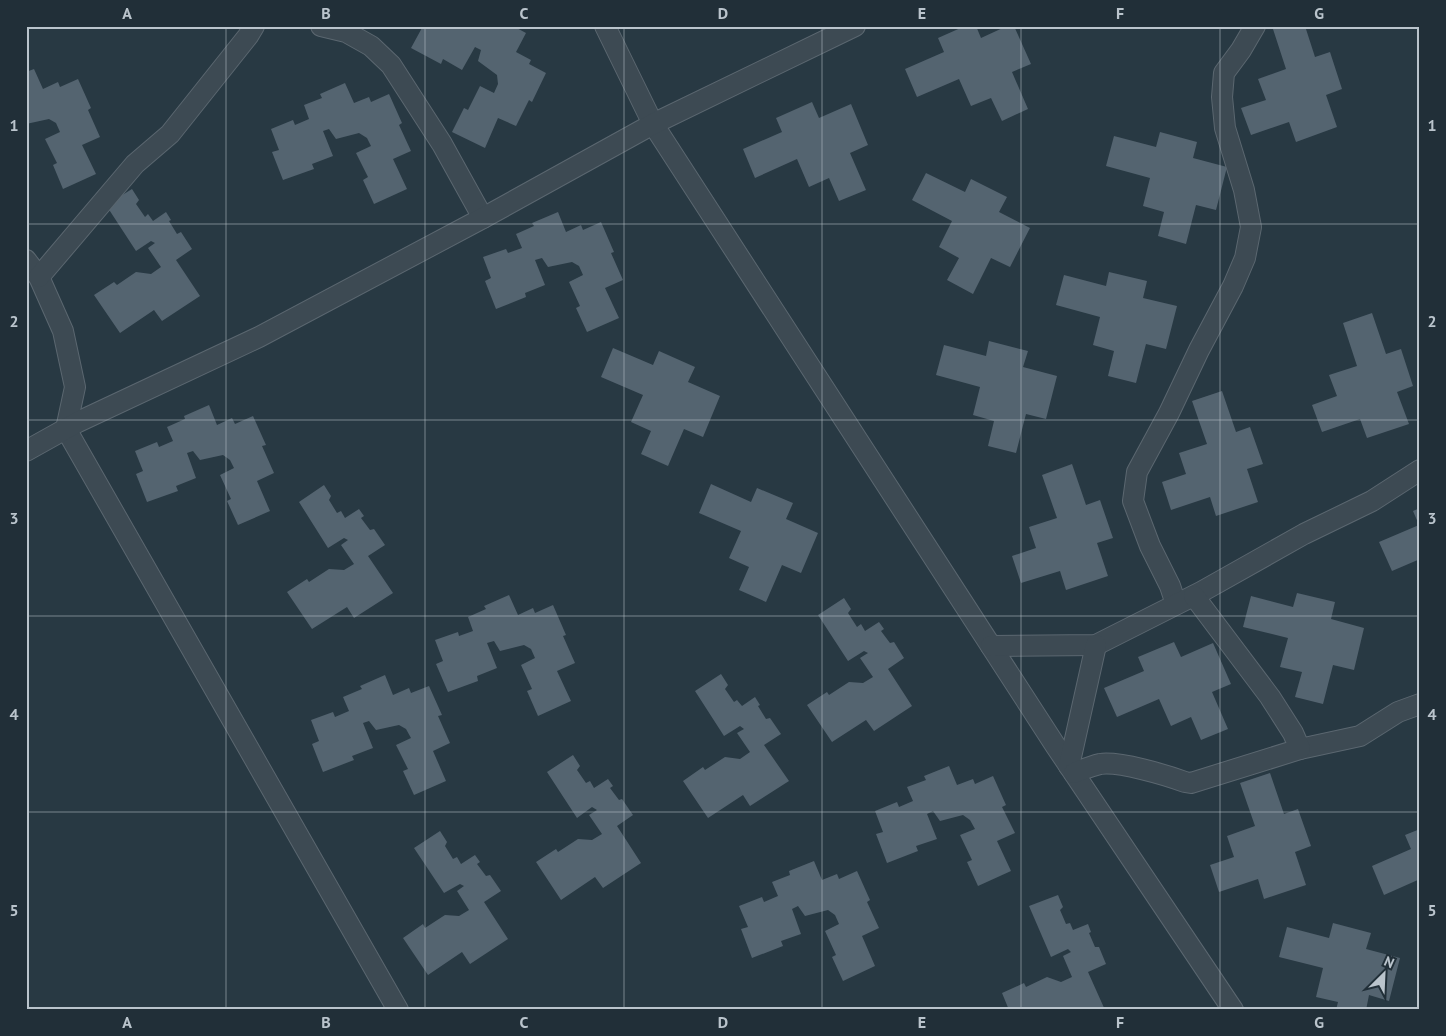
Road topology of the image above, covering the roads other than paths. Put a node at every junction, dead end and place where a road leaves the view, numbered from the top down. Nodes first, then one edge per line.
1 (254, 26) edge
2 (321, 26) edge
3 (605, 26) edge
4 (855, 26) edge
5 (1255, 26) edge
6 (344, 29) edge
7 (653, 124) junction
8 (483, 218) junction
9 (26, 260) edge
10 (39, 277) junction
11 (66, 429) junction
12 (26, 451) edge
13 (1420, 470) edge
14 (1185, 600) junction
15 (1096, 645) junction
16 (991, 646) junction
17 (1420, 704) edge
18 (1300, 749) junction
19 (1071, 769) junction
20 (398, 1010) edge
21 (1233, 1010) edge

1 - 10 street
2 - 6 street
3 - 7 street
4 - 7 street
5 - 14 street
6 - 8 street
7 - 8 street
7 - 16 street
8 - 11 street
9 - 10 street
10 - 11 street
11 - 12 street
11 - 20 street
13 - 14 street
14 - 15 street
14 - 18 street
15 - 16 street
15 - 19 street
16 - 19 street
17 - 18 street
18 - 19 street
19 - 21 street

